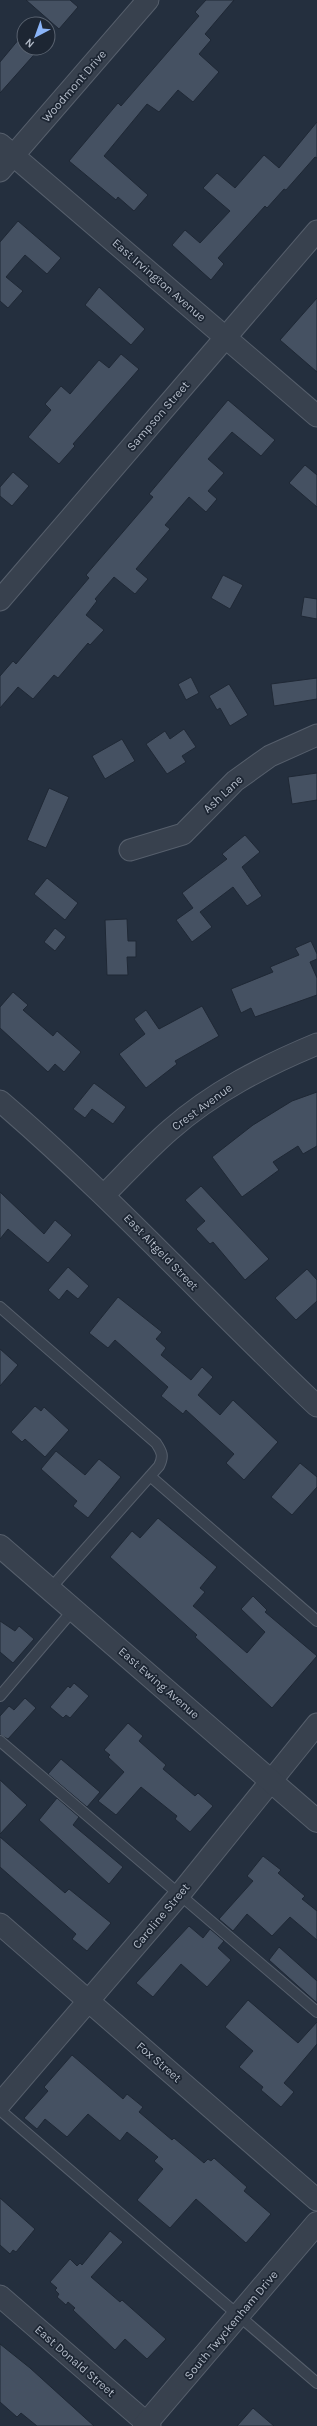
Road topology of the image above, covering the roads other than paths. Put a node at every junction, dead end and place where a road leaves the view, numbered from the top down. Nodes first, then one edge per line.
1 (148, 0) edge
2 (7, 150) edge
3 (0, 171) edge
4 (317, 231) edge
5 (225, 338) junction
6 (317, 416) edge
7 (0, 600) edge
8 (317, 735) edge
9 (130, 850) dead end
10 (317, 1044) edge
11 (0, 1101) edge
12 (104, 1195) junction
13 (0, 1306) edge
14 (317, 1406) edge
15 (150, 1476) junction
16 (0, 1546) edge
17 (50, 1589) junction
18 (74, 1609) junction
19 (317, 1621) edge
20 (0, 1696) edge
21 (317, 1724) edge
22 (0, 1740) edge
23 (272, 1781) junction
24 (317, 1821) edge
25 (180, 1894) junction
26 (0, 1924) edge
27 (89, 2001) junction
28 (317, 2012) edge
29 (0, 2104) edge
30 (0, 2110) edge
31 (317, 2200) edge
32 (317, 2223) edge
33 (0, 2296) edge
34 (239, 2316) junction
35 (317, 2383) edge
36 (147, 2425) edge

1 - 2 street, Woodmont Drive
2 - 3 street, Woodmont Drive
2 - 5 street, East Irvington Avenue
4 - 5 street, Sampson Street
5 - 6 street, East Irvington Avenue
5 - 7 street, Sampson Street
8 - 9 street, Ash Lane
10 - 12 street, Crest Avenue
11 - 12 street, East Altgeld Street
12 - 14 street, East Altgeld Street
13 - 15 lane
15 - 17 lane
15 - 19 lane
16 - 17 street, East Ewing Avenue
17 - 18 street, East Ewing Avenue
18 - 20 lane
18 - 23 street, East Ewing Avenue
21 - 23 street, Caroline Street
22 - 25 lane
23 - 24 street, East Ewing Avenue
23 - 25 street, Caroline Street
25 - 27 street, Caroline Street
25 - 28 lane
26 - 27 street, Fox Street
27 - 29 street, Caroline Street
27 - 31 street, Fox Street
30 - 34 lane
32 - 34 street, South Twyckenham Drive
33 - 36 street, East Donald Street
34 - 35 lane
34 - 36 street, South Twyckenham Drive

